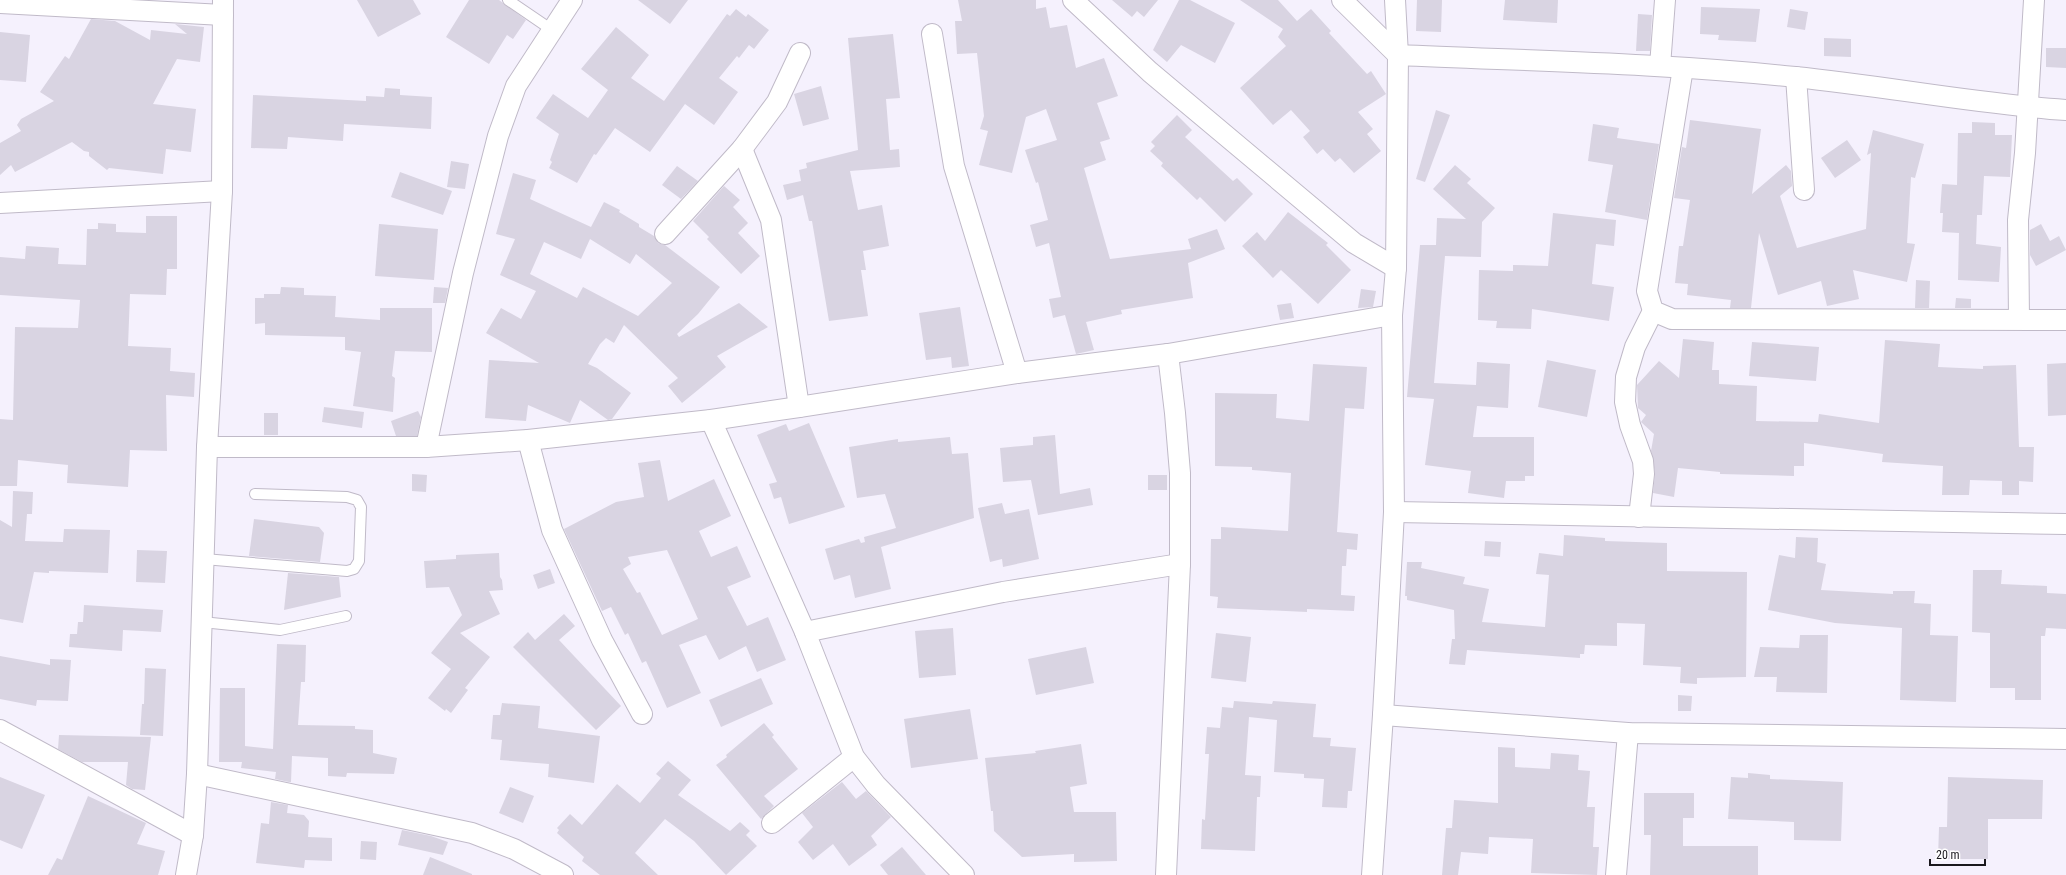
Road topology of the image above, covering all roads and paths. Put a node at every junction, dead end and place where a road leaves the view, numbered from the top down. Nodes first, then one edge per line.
1 (508, 0) edge
2 (572, 0) edge
3 (1073, 0) edge
4 (1342, 0) edge
5 (1395, 0) edge
6 (1665, 0) edge
7 (2034, 0) edge
8 (0, 4) edge
9 (223, 7) edge
10 (552, 30) junction
11 (932, 34) dead end
12 (800, 53) dead end
13 (1398, 55) junction
14 (1660, 66) junction
15 (1683, 68) junction
16 (1796, 77) junction
17 (2027, 107) junction
18 (2066, 110) edge
19 (742, 149) junction
20 (1804, 190) dead end
21 (222, 191) junction
22 (0, 203) edge
23 (665, 234) dead end
24 (1396, 268) junction
25 (1653, 311) junction
26 (1392, 315) junction
27 (2019, 319) junction
28 (2066, 320) edge
29 (1168, 354) junction
30 (1017, 373) junction
31 (799, 407) junction
32 (711, 420) junction
33 (528, 440) junction
34 (207, 447) junction
35 (426, 447) junction
36 (255, 494) dead end
37 (1394, 512) junction
38 (1639, 517) junction
39 (2066, 524) edge
40 (204, 559) junction
41 (1180, 564) junction
42 (346, 616) dead end
43 (202, 622) junction
44 (805, 632) junction
45 (642, 714) dead end
46 (1383, 715) junction
47 (0, 730) edge
48 (1628, 733) junction
49 (2066, 739) edge
50 (854, 757) junction
51 (197, 774) junction
52 (772, 823) dead end
53 (193, 835) junction
54 (186, 875) edge
55 (563, 875) edge
56 (964, 875) edge
57 (1166, 875) edge
58 (1372, 875) edge
59 (1616, 875) edge

1 - 10 lane
2 - 10 street
3 - 24 street
4 - 13 street
5 - 13 street
6 - 14 street
7 - 17 street
8 - 9 street
9 - 21 street
10 - 35 street
11 - 30 street
12 - 19 street
13 - 14 street
13 - 24 street
14 - 15 street
15 - 16 street
15 - 25 street
16 - 17 street
16 - 20 street
17 - 18 street
17 - 27 street
19 - 23 street
19 - 31 street
21 - 22 street
21 - 34 street
24 - 26 street
25 - 27 street
25 - 38 street
26 - 29 street
26 - 37 street
27 - 28 street
29 - 30 street
29 - 41 street
30 - 31 street
31 - 32 street
32 - 33 street
32 - 44 street
33 - 35 street
33 - 45 street
34 - 35 street
34 - 40 street
36 - 40 lane
37 - 38 street
37 - 46 street
38 - 39 street
40 - 43 street
41 - 44 street
41 - 57 street
42 - 43 lane
43 - 51 street
44 - 50 street
46 - 48 street
46 - 58 street
47 - 53 street
48 - 49 street
48 - 59 street
50 - 52 street
50 - 56 street
51 - 53 street
51 - 55 street
53 - 54 street

